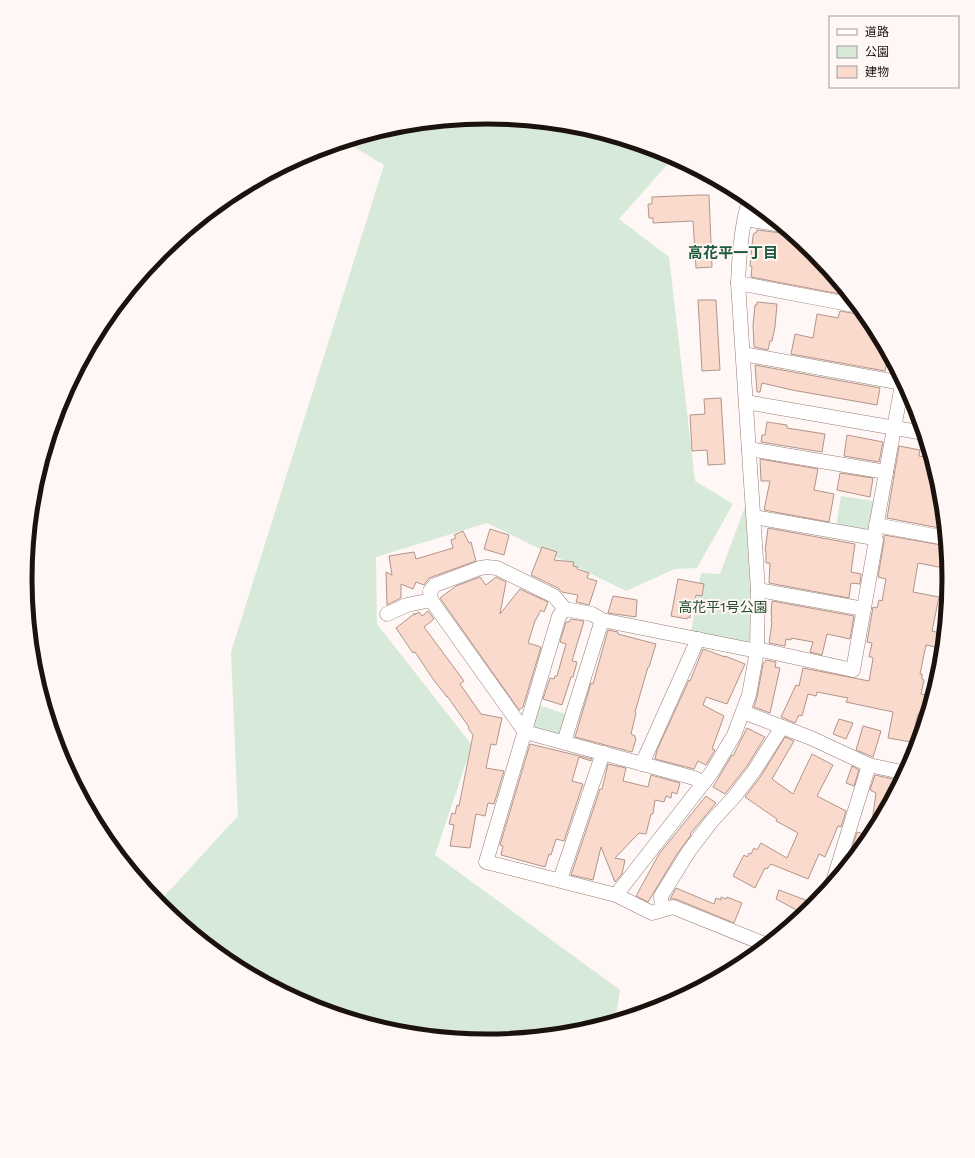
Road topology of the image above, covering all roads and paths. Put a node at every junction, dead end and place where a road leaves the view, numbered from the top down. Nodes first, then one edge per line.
1 (748, 206) edge
2 (745, 219) junction
3 (771, 223) edge
4 (738, 283) junction
5 (851, 304) edge
6 (743, 354) junction
7 (897, 380) edge
8 (901, 389) edge
9 (746, 402) junction
10 (894, 427) junction
11 (919, 432) edge
12 (748, 449) junction
13 (886, 472) junction
14 (754, 517) junction
15 (875, 532) junction
16 (941, 538) edge
17 (758, 590) junction
18 (431, 600) junction
19 (565, 609) junction
20 (864, 609) junction
21 (387, 614) dead end
22 (602, 620) junction
23 (698, 639) junction
24 (757, 650) junction
25 (743, 712) junction
26 (782, 727) junction
27 (525, 732) junction
28 (564, 742) junction
29 (603, 753) junction
30 (642, 764) junction
31 (869, 765) junction
32 (900, 772) edge
33 (704, 783) junction
34 (836, 872) edge
35 (560, 880) junction
36 (616, 895) junction
37 (662, 909) junction
38 (761, 943) edge

1 - 2 street
2 - 3 street
2 - 4 street
4 - 5 street
4 - 6 street
6 - 7 street
6 - 9 street
8 - 10 street
9 - 10 street
9 - 12 street
10 - 11 street
10 - 13 street
12 - 13 street
12 - 14 street
13 - 15 street
14 - 15 street
14 - 17 street
15 - 16 street
15 - 20 street
17 - 20 street
17 - 24 street
18 - 19 street
18 - 21 street
18 - 27 street
19 - 22 street
19 - 27 street
20 - 24 street
22 - 23 street
22 - 28 street
23 - 24 street
23 - 30 street
24 - 25 street
25 - 26 street
25 - 33 street
26 - 31 street
26 - 37 street
27 - 28 street
27 - 35 street
28 - 29 street
29 - 30 street
29 - 35 street
30 - 33 street
31 - 32 street
31 - 34 street
33 - 36 street
35 - 36 street
36 - 37 street
37 - 38 street

